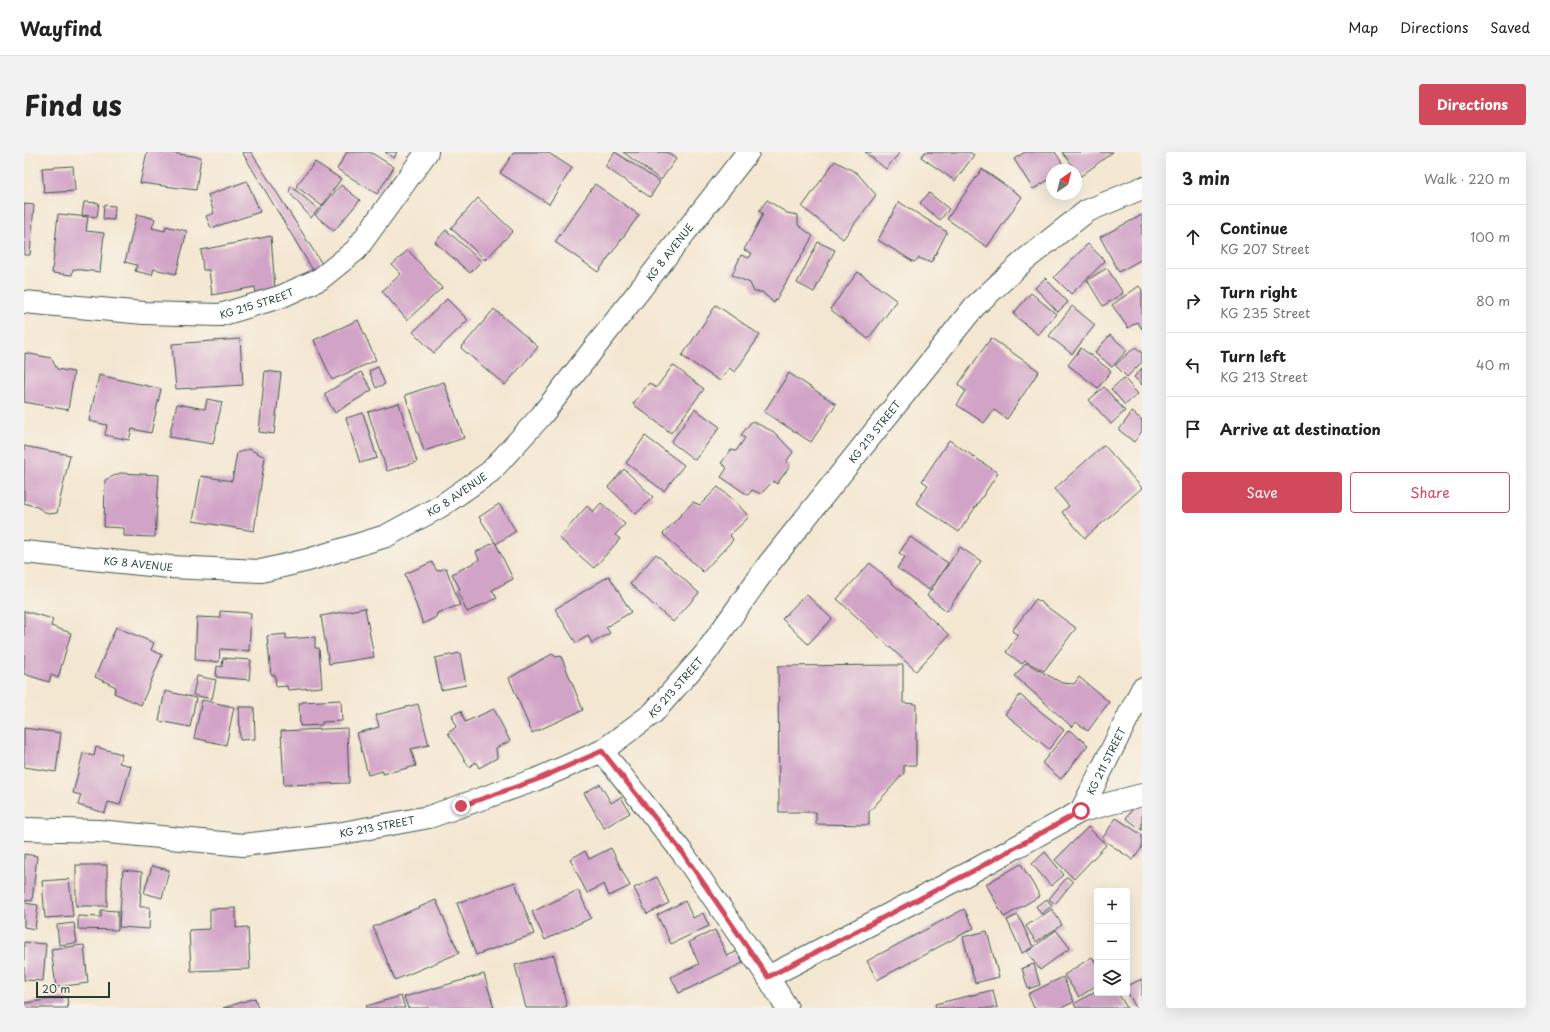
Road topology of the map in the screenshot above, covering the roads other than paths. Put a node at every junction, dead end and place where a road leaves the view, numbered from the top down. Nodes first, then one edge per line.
1 (427, 152) edge
2 (748, 152) edge
3 (1142, 188) edge
4 (24, 302) edge
5 (24, 552) edge
6 (1142, 689) edge
7 (602, 751) junction
8 (1142, 795) edge
9 (1081, 811) junction
10 (24, 829) edge
11 (768, 977) junction
12 (787, 1008) edge

1 - 4 street, KG 215 STREET
2 - 5 street, KG 8 AVENUE
3 - 7 street, KG 213 STREET
6 - 9 street, KG 211 STREET
7 - 10 street, KG 213 STREET
7 - 11 street
8 - 9 street
9 - 11 street
11 - 12 street

